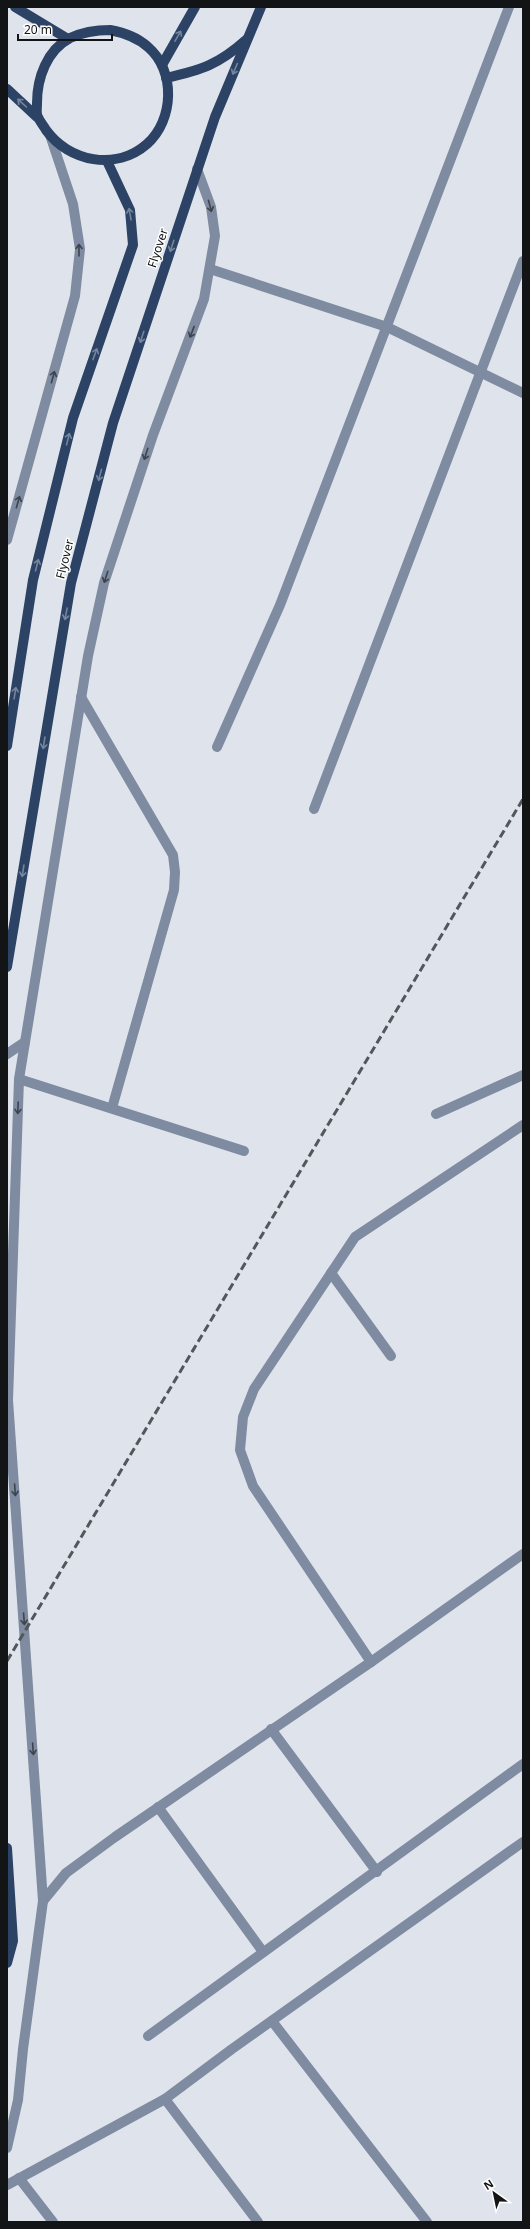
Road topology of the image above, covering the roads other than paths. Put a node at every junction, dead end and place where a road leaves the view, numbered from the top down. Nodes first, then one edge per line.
1 (15, 7) edge
2 (195, 7) edge
3 (261, 7) edge
4 (509, 7) edge
5 (68, 39) junction
6 (247, 39) junction
7 (162, 65) junction
8 (166, 78) junction
9 (7, 89) edge
10 (37, 117) junction
11 (50, 135) junction
12 (107, 161) junction
13 (197, 169) junction
14 (523, 261) edge
15 (210, 269) junction
16 (387, 327) junction
17 (480, 373) junction
18 (523, 393) edge
19 (7, 540) edge
20 (81, 697) junction
21 (7, 746) edge
22 (217, 747) dead end
23 (314, 809) dead end
24 (7, 967) edge
25 (25, 1042) junction
26 (7, 1054) edge
27 (523, 1075) edge
28 (19, 1080) junction
29 (112, 1108) junction
30 (436, 1114) dead end
31 (523, 1125) edge
32 (244, 1150) dead end
33 (331, 1273) junction
34 (391, 1356) dead end
35 (523, 1554) edge
36 (371, 1662) junction
37 (272, 1730) junction
38 (523, 1764) edge
39 (158, 1807) junction
40 (523, 1842) edge
41 (7, 1848) edge
42 (377, 1872) junction
43 (43, 1901) junction
44 (263, 1952) junction
45 (7, 1964) edge
46 (272, 2021) junction
47 (148, 2036) dead end
48 (165, 2100) junction
49 (7, 2148) edge
50 (20, 2178) junction
51 (7, 2185) edge
52 (53, 2222) edge
53 (258, 2222) edge
54 (427, 2222) edge

1 - 5 main road
7 -> 2 main road
3 - 6 main road, Flyover
4 - 16 street
5 - 7 main road
5 - 10 main road
6 - 8 main road
6 -> 13 main road, Flyover
7 - 8 main road
8 - 12 main road
10 -> 9 main road
10 - 11 main road
11 - 12 main road
19 -> 11 street
21 -> 12 main road, Flyover
13 -> 15 street
13 -> 24 main road, Flyover
14 - 17 street
15 - 16 street
15 -> 20 street
16 - 17 street
16 - 22 street
17 - 18 street
17 - 23 street
20 - 25 street
20 - 29 street
25 - 26 street
25 - 28 street
27 - 30 street
28 - 29 street
28 -> 43 street
29 - 32 street
31 - 33 street
33 - 34 street
33 - 36 street
35 - 36 street
36 - 37 street
37 - 39 street
37 - 42 street
38 - 42 street
39 - 43 street
39 - 44 street
40 - 46 street
41 - 45 main road
42 - 44 street
43 - 49 street
44 - 47 street
46 - 48 street
46 - 54 street
48 - 50 street
48 - 53 street
50 - 51 street
50 - 52 street

